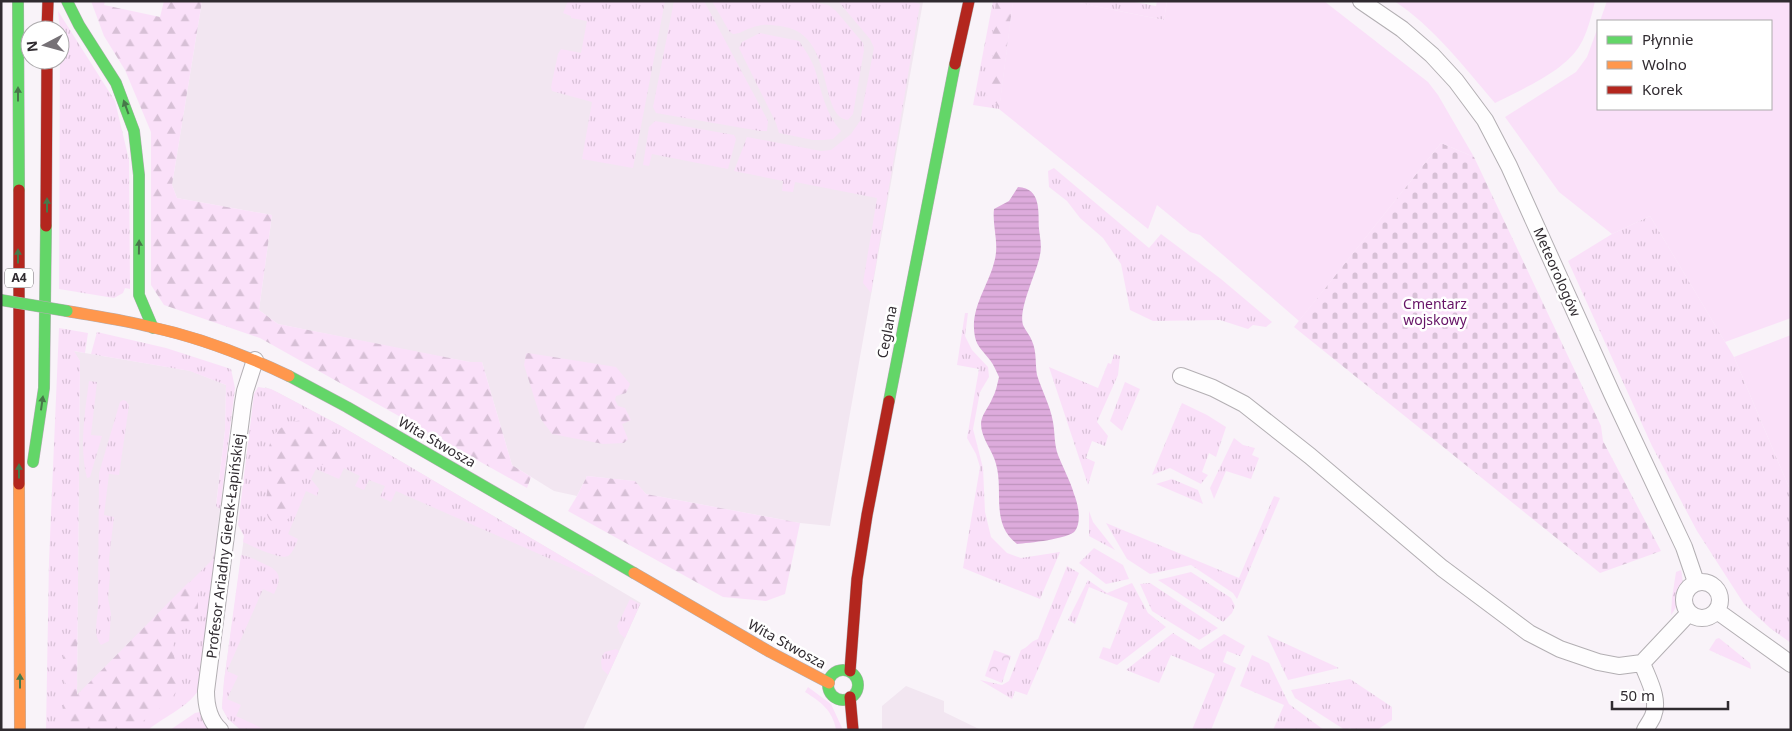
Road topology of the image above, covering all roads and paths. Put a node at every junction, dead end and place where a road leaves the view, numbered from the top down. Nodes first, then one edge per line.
1 (18, 1) edge
2 (48, 1) edge
3 (67, 1) edge
4 (969, 1) edge
5 (1361, 1) edge
6 (48, 20) edge
7 (47, 70) edge
8 (1, 300) edge
9 (132, 301) junction
10 (114, 320) junction
11 (153, 328) junction
12 (255, 360) junction
13 (1181, 376) dead end
14 (20, 555) junction
15 (1696, 582) junction
16 (1717, 611) junction
17 (1689, 613) junction
18 (1642, 663) junction
19 (1791, 664) edge
20 (850, 672) junction
21 (829, 683) junction
22 (850, 697) junction
23 (20, 730) edge
24 (220, 730) edge
25 (853, 730) edge
26 (1645, 730) edge

14 -> 1 main road, A4
2 - 6 main road
9 -> 3 main road
4 - 20 main road, Ceglana
5 - 15 street, Meteorologów
14 -> 7 main road
8 - 10 main road, Wita Stwosza, bridge
9 - 10 main road
9 - 11 main road
10 - 11 main road, Wita Stwosza
11 - 12 main road, Wita Stwosza
12 - 21 main road, Wita Stwosza
12 - 24 street, Profesor Ariadny Gierek-Łapińskiej
13 - 18 street
23 -> 14 main road, A4
15 - 16 street
15 - 17 street
16 - 17 street
16 - 19 street
17 - 18 street
18 - 26 street
20 - 21 main road
20 - 22 main road
21 - 22 main road
22 - 25 main road

